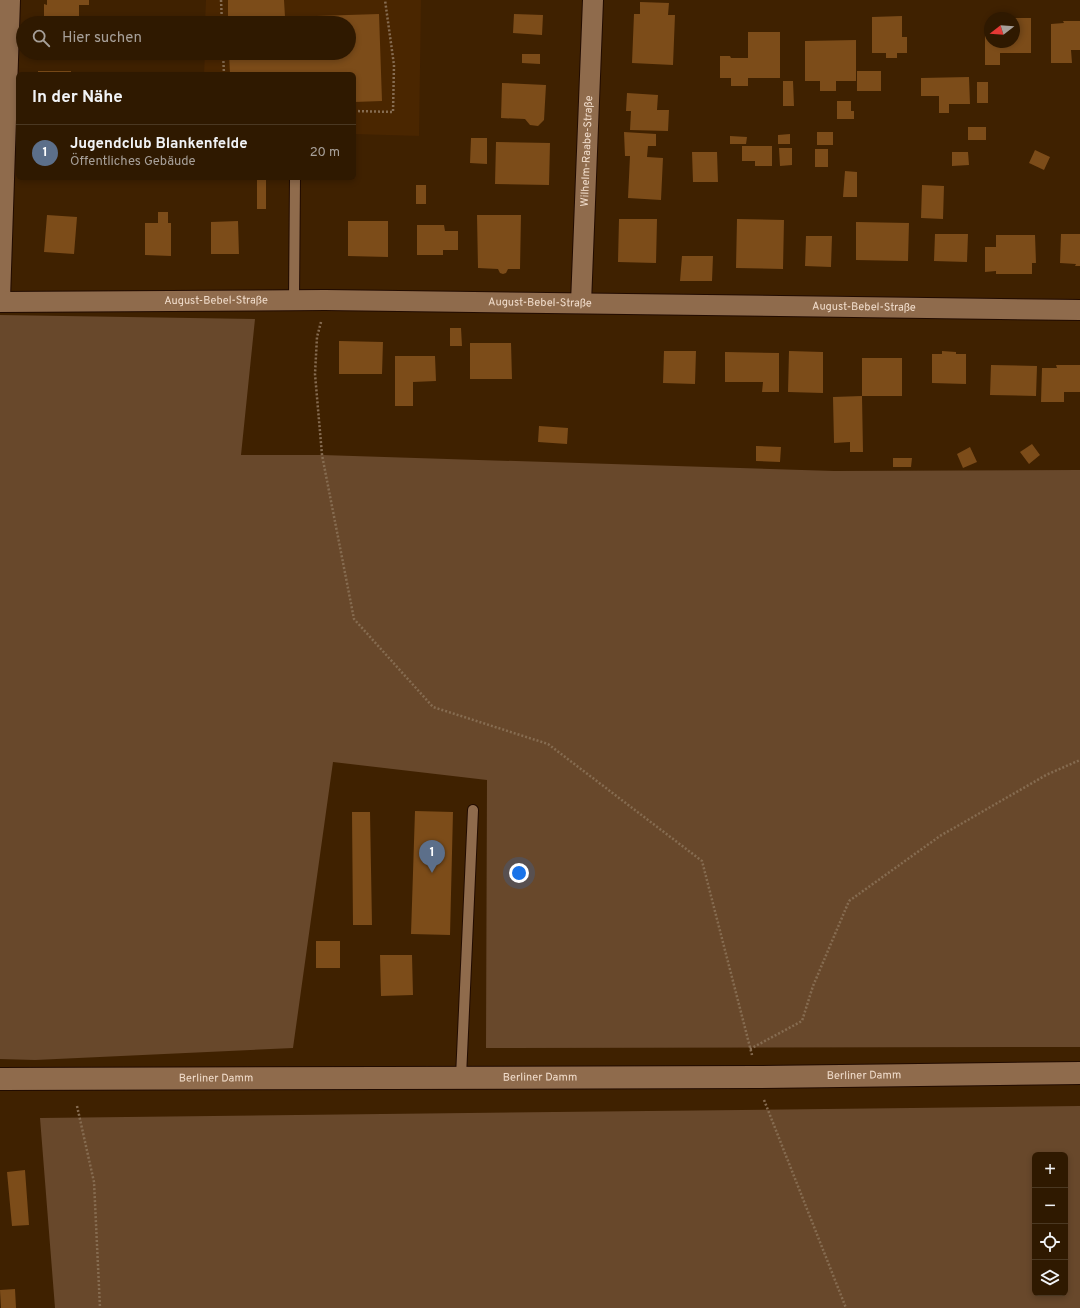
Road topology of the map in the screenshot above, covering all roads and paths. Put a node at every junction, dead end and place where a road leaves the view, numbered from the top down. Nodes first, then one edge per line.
1 (10, 0) edge
2 (221, 0) edge
3 (385, 0) edge
4 (593, 0) edge
5 (222, 16) edge
6 (223, 60) edge
7 (224, 72) edge
8 (356, 111) edge
9 (296, 180) edge
10 (0, 300) edge
11 (294, 300) junction
12 (325, 300) junction
13 (580, 303) junction
14 (1080, 310) edge
15 (1080, 760) edge
16 (473, 810) dead end
17 (750, 1049) junction
18 (1080, 1074) edge
19 (461, 1077) junction
20 (757, 1077) junction
21 (0, 1079) edge
22 (77, 1106) dead end
23 (100, 1308) edge
24 (846, 1308) edge

1 - 10 street
2 - 5 path
3 - 8 path
4 - 13 street, Wilhelm-Raabe-Straße
6 - 7 path
9 - 11 lane
10 - 11 street, August-Bebel-Straße
11 - 12 street, August-Bebel-Straße
12 - 13 street, August-Bebel-Straße
12 - 17 path
13 - 14 street, August-Bebel-Straße
15 - 17 path
16 - 19 lane
17 - 20 path
18 - 20 main road, Berliner Damm
19 - 20 main road, Berliner Damm
19 - 21 main road, Berliner Damm
20 - 24 path
22 - 23 path

